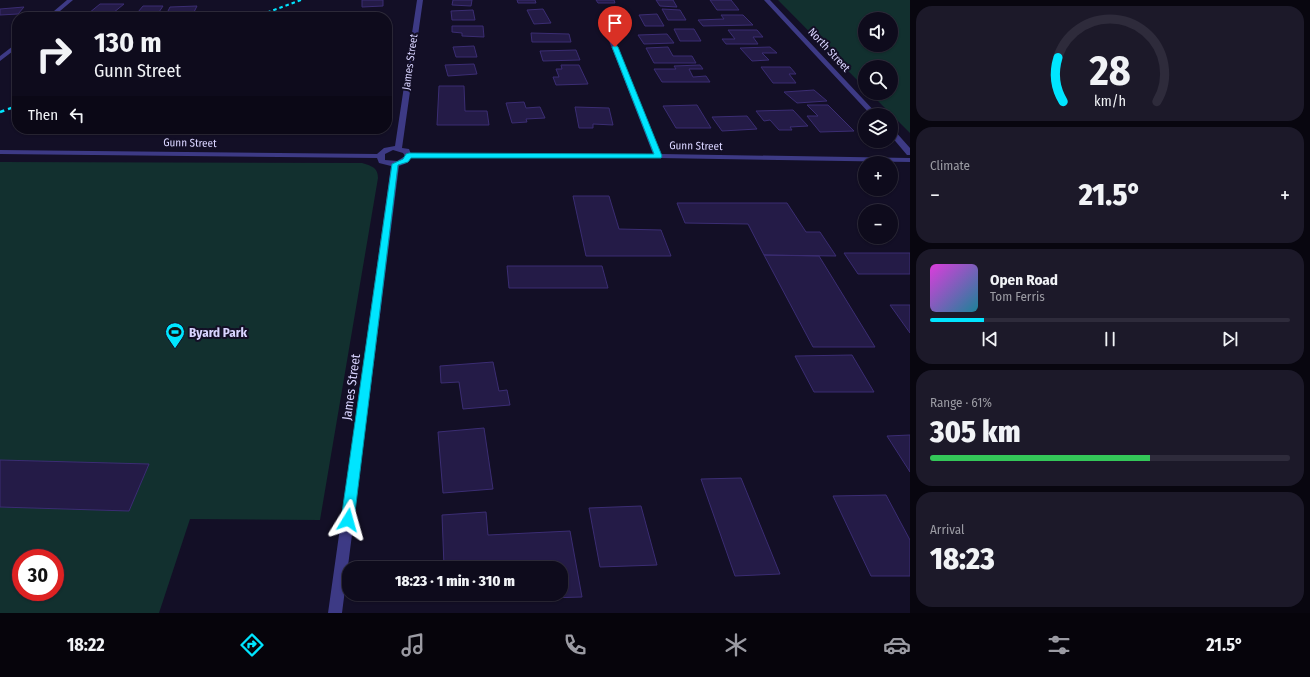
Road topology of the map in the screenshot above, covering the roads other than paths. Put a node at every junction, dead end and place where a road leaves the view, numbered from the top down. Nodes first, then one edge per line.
1 (70, 0) edge
2 (420, 0) edge
3 (767, 0) edge
4 (56, 12) edge
5 (604, 20) dead end
6 (12, 49) edge
7 (0, 59) edge
8 (868, 108) edge
9 (898, 140) edge
10 (398, 148) junction
11 (0, 152) edge
12 (910, 153) edge
13 (380, 156) junction
14 (409, 156) junction
15 (658, 156) junction
16 (910, 160) edge
17 (395, 164) junction
18 (335, 613) edge

1 - 4 street
2 - 10 street, James Street
3 - 8 street, North Street
5 - 15 street
6 - 7 street
9 - 12 street
10 - 13 street
10 - 14 street
11 - 13 street, Gunn Street
13 - 17 street
14 - 15 street, Gunn Street
14 - 17 street
15 - 16 street, Gunn Street
17 - 18 street, James Street

